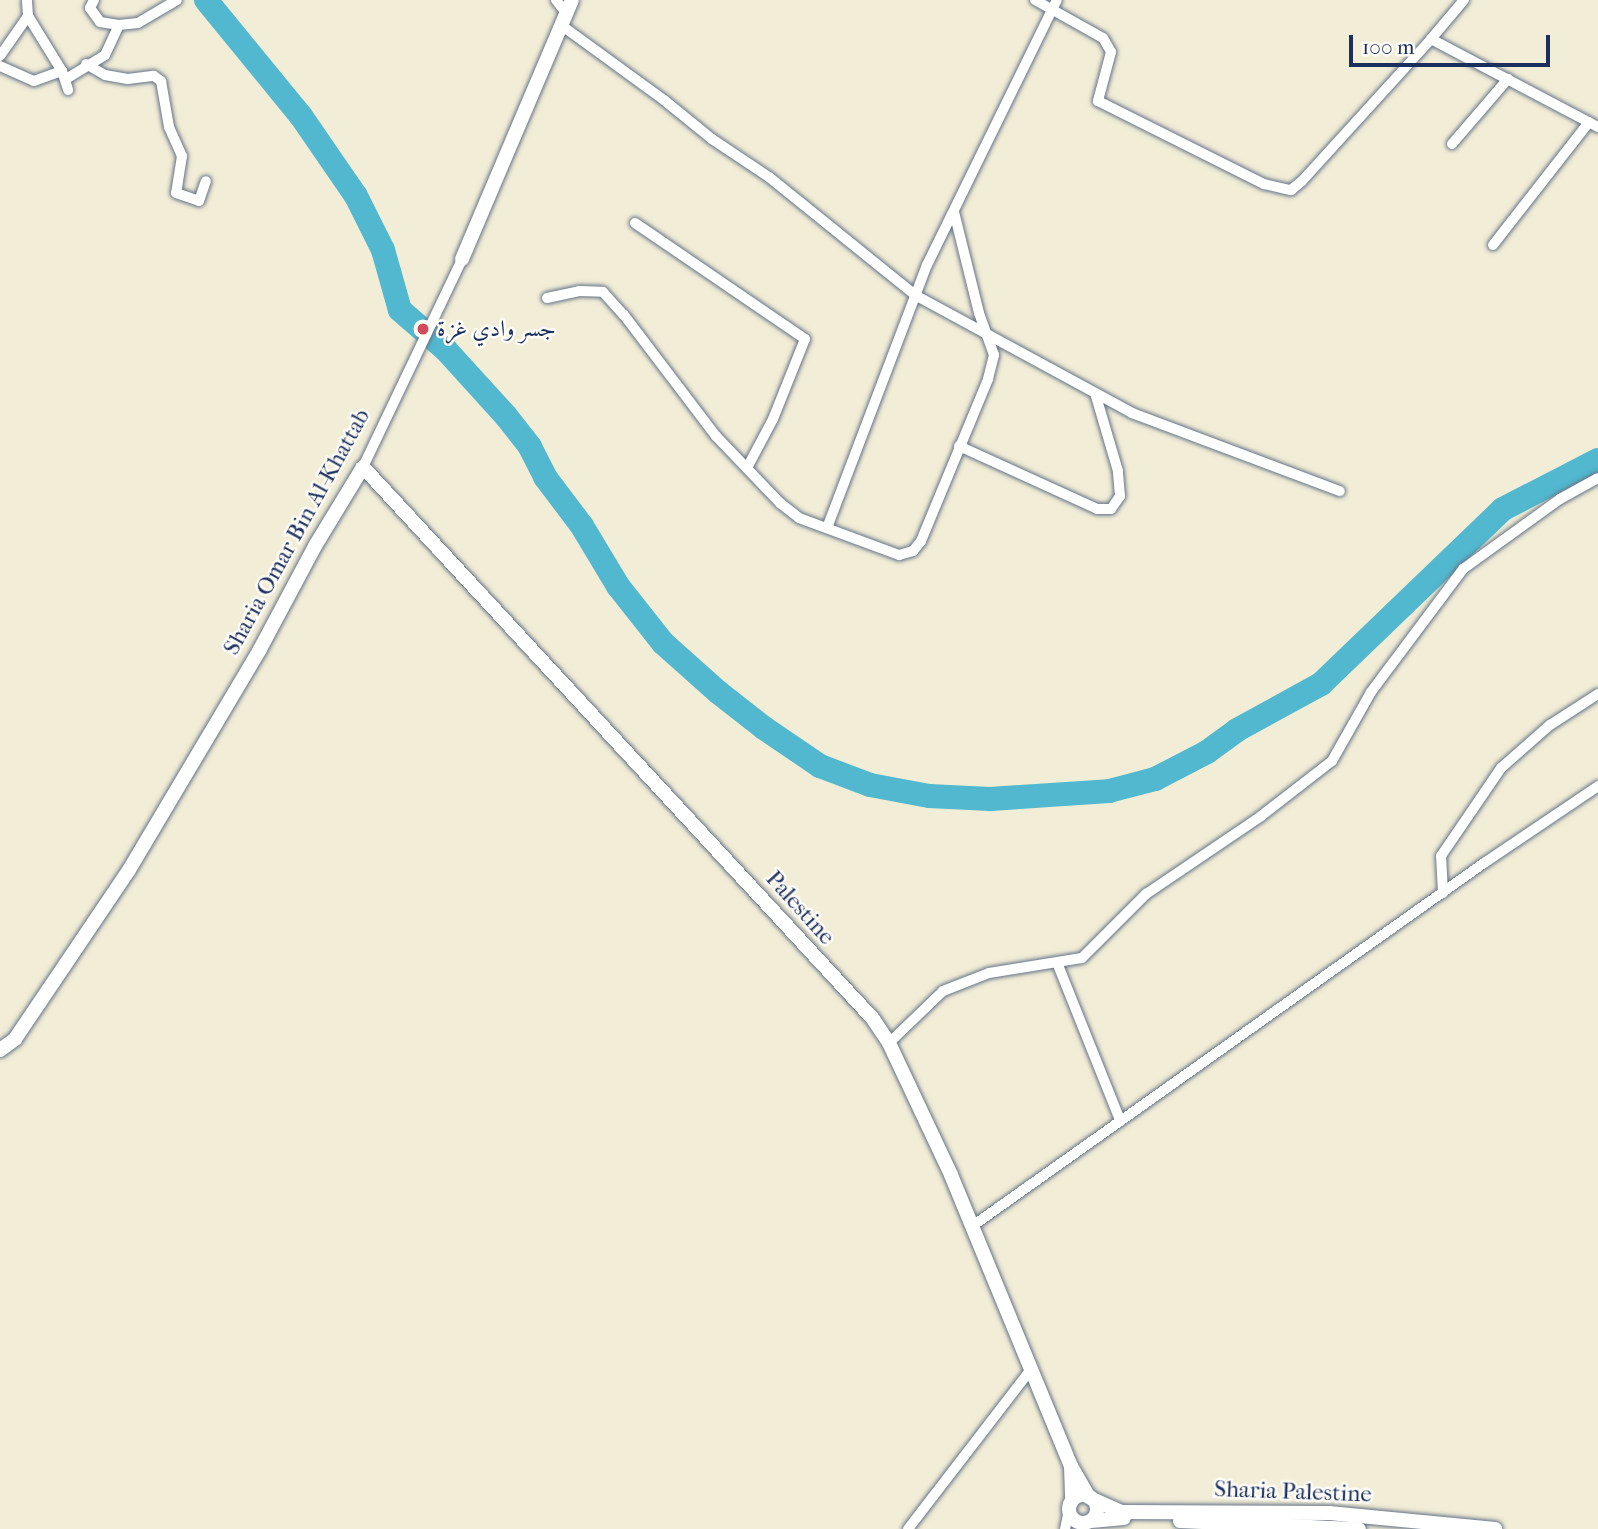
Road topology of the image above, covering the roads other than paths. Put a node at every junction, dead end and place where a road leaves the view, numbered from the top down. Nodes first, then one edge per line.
1 (27, 0) edge
2 (94, 0) edge
3 (177, 0) edge
4 (556, 0) edge
5 (1035, 0) edge
6 (1057, 0) edge
7 (1464, 0) edge
8 (566, 12) edge
9 (1052, 12) junction
10 (28, 16) junction
11 (119, 25) junction
12 (1431, 39) junction
13 (0, 56) edge
14 (86, 64) junction
15 (0, 66) edge
16 (64, 75) junction
17 (1508, 79) junction
18 (68, 90) dead end
19 (1594, 125) edge
20 (1452, 144) dead end
21 (206, 181) dead end
22 (954, 212) junction
23 (635, 223) dead end
24 (1493, 245) dead end
25 (462, 259) joint
26 (915, 295) junction
27 (547, 298) dead end
28 (989, 335) junction
29 (1094, 393) junction
30 (959, 446) junction
31 (363, 467) junction
32 (747, 468) junction
33 (1598, 478) edge
34 (1340, 491) dead end
35 (827, 528) junction
36 (1598, 694) edge
37 (1598, 786) edge
38 (1443, 893) junction
39 (1058, 965) dead end
40 (889, 1043) junction
41 (0, 1050) edge
42 (1120, 1120) junction
43 (971, 1227) junction
44 (1031, 1369) junction
45 (1071, 1466) junction
46 (1091, 1498) junction
47 (1070, 1505) junction
48 (1086, 1524) edge
49 (1278, 1527) edge
50 (908, 1529) edge
51 (1065, 1529) edge
52 (1359, 1529) edge
53 (1495, 1529) edge

1 - 10 street
2 - 11 street
3 - 11 street
4 - 8 street
5 - 9 street
6 - 9 street
7 - 12 street
8 - 25 street, Sharia Omar Bin Al-Khattab
8 - 26 street
9 - 12 street
9 - 22 street
10 - 13 street
10 - 16 street
11 - 14 street
12 - 17 street
14 - 16 street
14 - 21 street
15 - 16 street
16 - 18 street
17 - 19 street
17 - 20 street
19 - 24 street
22 - 26 street
22 - 28 street
23 - 32 street
25 - 31 street, Sharia Omar Bin Al-Khattab
26 - 28 street
26 - 35 street
27 - 32 street
28 - 29 street
28 - 30 street
29 - 30 street
29 - 34 street
30 - 35 street
31 - 40 street, Palestine
31 - 41 street, Sharia Omar Bin Al-Khattab
32 - 35 street
33 - 40 street
36 - 38 street
37 - 38 street
38 - 42 street
39 - 42 street
40 - 43 street, Palestine
42 - 43 street
43 - 44 street, Palestine
44 - 45 street, Palestine
44 - 50 street
45 - 46 street, Palestine
45 - 47 street, Palestine
46 - 47 street
46 - 48 street
46 - 53 street, Sharia Palestine
47 - 48 street
47 - 51 street
48 - 49 street
49 - 52 street

